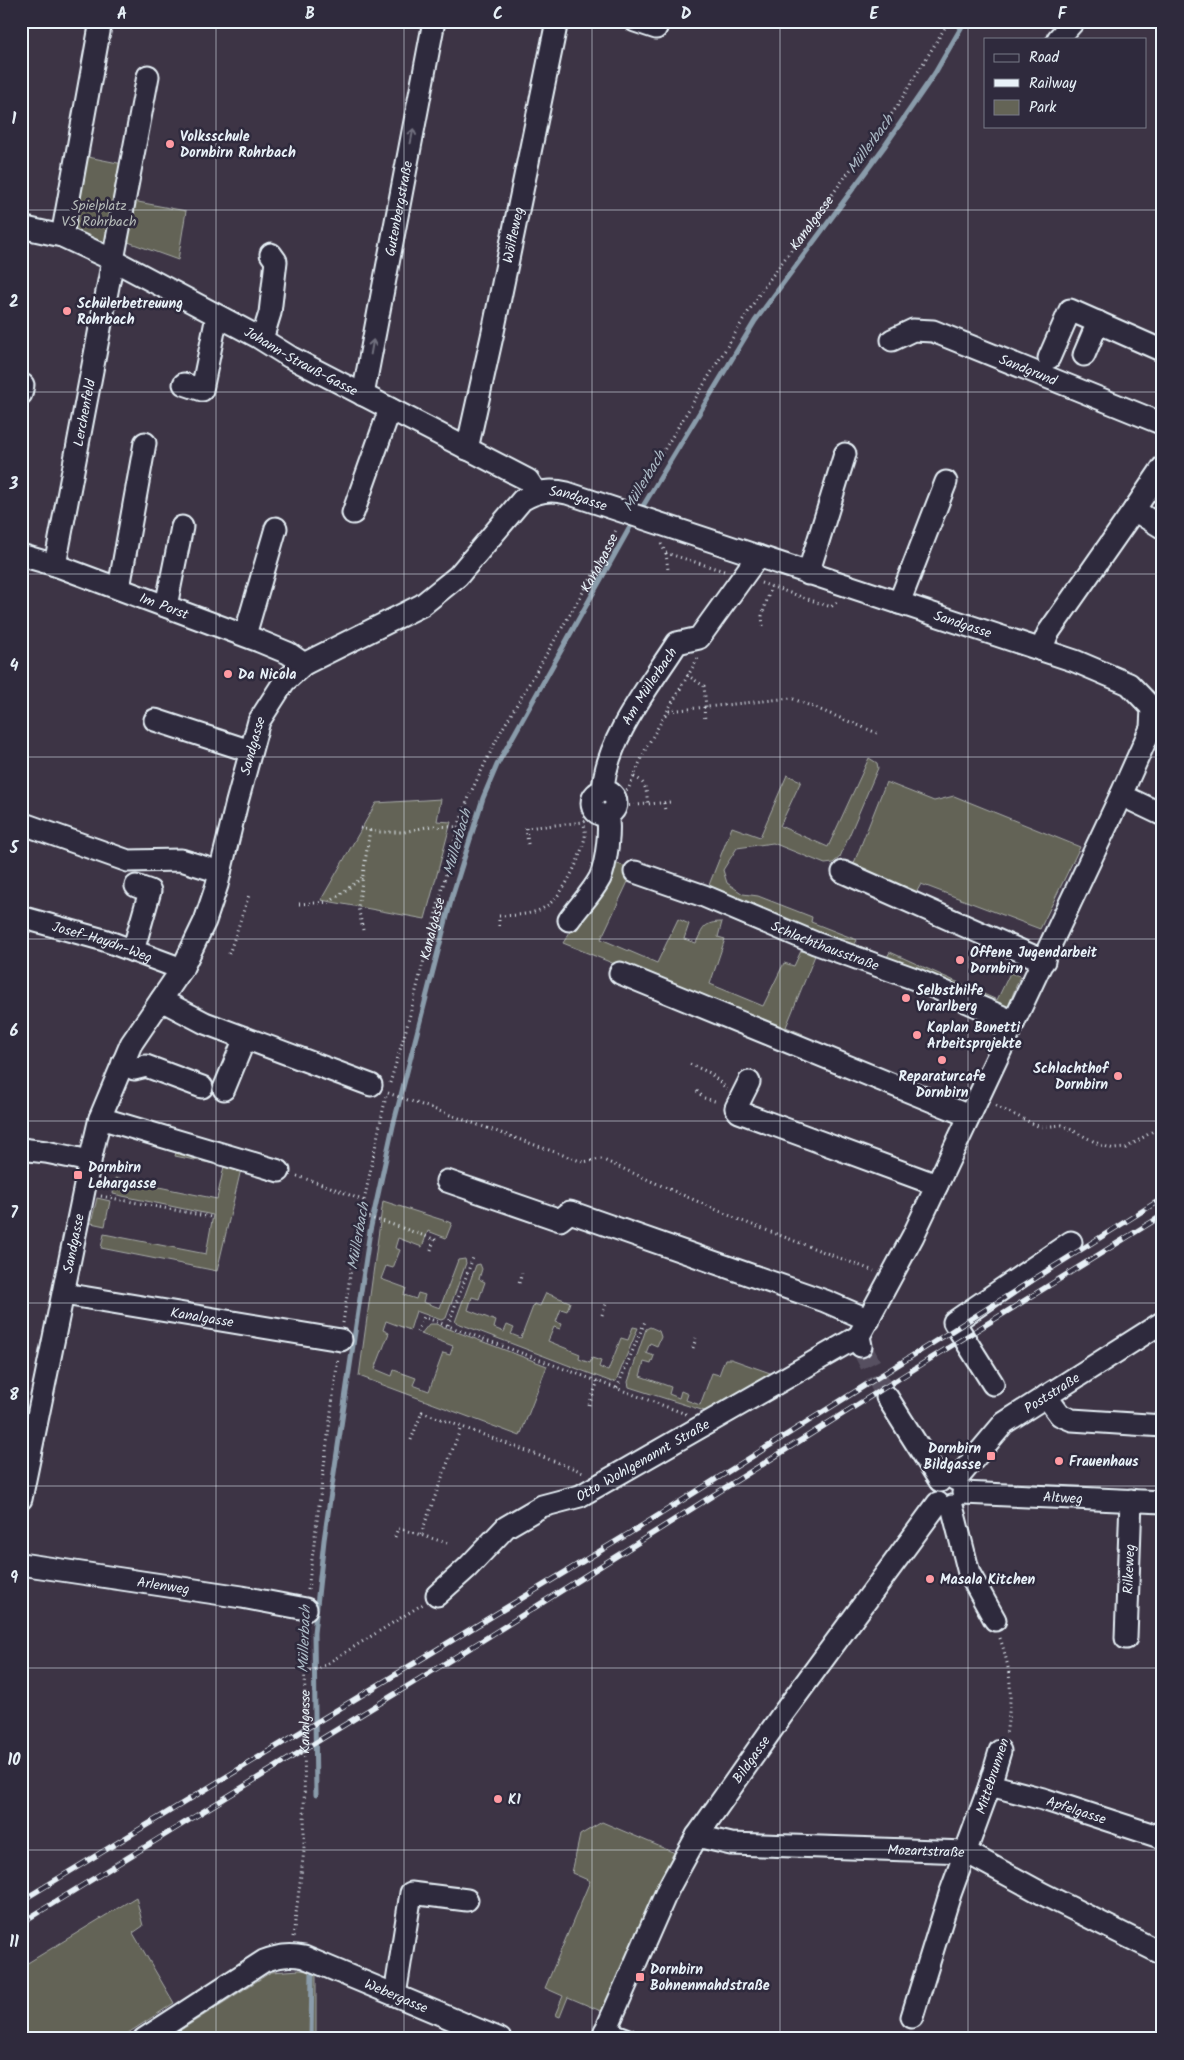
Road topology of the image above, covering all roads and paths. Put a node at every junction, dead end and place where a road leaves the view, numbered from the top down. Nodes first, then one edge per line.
1 (101, 21) edge
2 (434, 21) edge
3 (557, 21) edge
4 (635, 21) edge
5 (949, 21) edge
6 (1074, 21) edge
7 (656, 28) dead end
8 (1059, 38) edge
9 (148, 76) dead end
10 (21, 227) edge
11 (62, 236) junction
12 (271, 254) dead end
13 (113, 260) junction
14 (217, 316) junction
15 (1098, 322) junction
16 (262, 340) junction
17 (892, 340) dead end
18 (1163, 351) edge
19 (1084, 356) dead end
20 (1049, 358) dead end
21 (184, 384) dead end
22 (363, 395) junction
23 (390, 409) junction
24 (1163, 424) edge
25 (145, 443) dead end
26 (467, 449) junction
27 (845, 454) dead end
28 (1163, 467) edge
29 (946, 482) dead end
30 (536, 492) junction
31 (1134, 510) junction
32 (353, 513) dead end
33 (632, 515) junction
34 (182, 527) dead end
35 (276, 528) dead end
36 (1163, 528) edge
37 (666, 552) dead end
38 (21, 555) edge
39 (758, 556) junction
40 (54, 565) junction
41 (668, 570) dead end
42 (808, 574) junction
43 (771, 587) dead end
44 (119, 588) junction
45 (899, 603) junction
46 (166, 606) junction
47 (763, 626) dead end
48 (246, 636) junction
49 (699, 638) junction
50 (1041, 650) junction
51 (304, 664) junction
52 (687, 675) junction
53 (705, 707) junction
54 (1157, 707) edge
55 (669, 711) junction
56 (155, 720) dead end
57 (705, 721) dead end
58 (877, 733) dead end
59 (250, 751) junction
60 (634, 777) junction
61 (1121, 795) junction
62 (664, 802) junction
63 (671, 802) dead end
64 (648, 804) junction
65 (603, 807) junction
66 (665, 811) dead end
67 (1163, 815) edge
68 (21, 823) edge
69 (458, 827) junction
70 (360, 828) dead end
71 (370, 830) junction
72 (528, 844) dead end
73 (220, 872) junction
74 (635, 872) dead end
75 (843, 872) dead end
76 (363, 876) junction
77 (136, 886) dead end
78 (249, 895) dead end
79 (299, 904) dead end
80 (21, 917) edge
81 (570, 920) dead end
82 (499, 926) dead end
83 (364, 930) dead end
84 (133, 950) junction
85 (229, 954) dead end
86 (1044, 962) junction
87 (182, 969) junction
88 (620, 973) dead end
89 (161, 1000) junction
90 (1014, 1022) junction
91 (245, 1038) junction
92 (123, 1062) junction
93 (690, 1064) dead end
94 (749, 1082) dead end
95 (372, 1085) dead end
96 (202, 1087) dead end
97 (224, 1089) dead end
98 (697, 1091) dead end
99 (394, 1094) dead end
100 (988, 1102) dead end
101 (738, 1105) junction
102 (969, 1116) junction
103 (100, 1118) junction
104 (1163, 1125) edge
105 (21, 1149) edge
106 (90, 1160) junction
107 (279, 1171) joint
108 (447, 1181) dead end
109 (937, 1185) junction
110 (94, 1195) dead end
111 (364, 1201) junction
112 (359, 1215) junction
113 (211, 1217) dead end
114 (434, 1240) junction
115 (439, 1241) dead end
116 (1072, 1242) dead end
117 (431, 1250) dead end
118 (474, 1255) dead end
119 (522, 1273) dead end
120 (882, 1274) dead end
121 (519, 1283) dead end
122 (64, 1294) junction
123 (606, 1304) dead end
124 (602, 1315) dead end
125 (646, 1319) dead end
126 (1163, 1322) edge
127 (448, 1325) junction
128 (417, 1332) dead end
129 (863, 1334) junction
130 (696, 1338) dead end
131 (341, 1340) junction
132 (693, 1348) dead end
133 (598, 1381) junction
134 (993, 1384) dead end
135 (617, 1388) junction
136 (1046, 1396) junction
137 (887, 1397) tunnel mouth
138 (589, 1405) dead end
139 (1163, 1426) edge
140 (461, 1427) junction
141 (702, 1427) junction
142 (411, 1440) dead end
143 (603, 1484) junction
144 (950, 1493) junction
145 (21, 1499) edge
146 (1131, 1500) junction
147 (1163, 1502) edge
148 (421, 1534) junction
149 (395, 1537) dead end
150 (447, 1543) dead end
151 (21, 1564) edge
152 (437, 1594) joint
153 (306, 1609) junction
154 (995, 1620) joint
155 (1126, 1638) dead end
156 (306, 1672) junction
157 (1000, 1751) joint
158 (990, 1786) junction
159 (696, 1836) junction
160 (1163, 1838) edge
161 (966, 1852) junction
162 (467, 1900) dead end
163 (1163, 1954) edge
164 (304, 1958) junction
165 (395, 1995) junction
166 (912, 2017) dead end
167 (604, 2035) edge
168 (144, 2039) edge
169 (500, 2039) edge
170 (626, 2039) edge

1 - 11 street
22 -> 2 street, Gutenbergstraße
3 - 26 street, Wölfleweg
4 - 7 street
5 - 33 path, Kanalgasse
6 - 8 street
9 - 13 street, Lerchenfeld
10 - 11 street, Johann-Strauß-Gasse
11 - 13 street, Johann-Strauß-Gasse
12 - 16 street
13 - 14 street, Johann-Strauß-Gasse
13 - 40 street, Lerchenfeld
14 - 16 street, Johann-Strauß-Gasse
14 - 21 street
15 - 18 street
15 - 19 street
15 - 20 street
16 - 22 street, Johann-Strauß-Gasse
17 - 24 street, Sandgrund
22 - 23 street, Johann-Strauß-Gasse
23 - 26 street, Johann-Strauß-Gasse
23 - 32 street
25 - 44 street
26 - 30 street, Johann-Strauß-Gasse
27 - 42 street
28 - 31 street
29 - 45 street
30 - 33 street, Sandgasse
30 - 51 street, Sandgasse
31 - 36 street
31 - 50 street
33 - 39 street, Sandgasse
33 - 69 path, Kanalgasse
34 - 46 street
35 - 48 street
37 - 41 path
38 - 40 street, Im Porst
39 - 42 street, Sandgasse
39 - 49 street
40 - 44 street, Im Porst
42 - 45 street, Sandgasse
43 - 47 path
44 - 46 street, Im Porst
45 - 50 street, Sandgasse
46 - 48 street, Im Porst
48 - 51 street, Im Porst
49 - 52 path
49 - 65 street, Am Müllerbach
50 - 54 street
51 - 59 street, Sandgasse
52 - 53 path
52 - 55 path
53 - 55 path
53 - 57 path
53 - 58 path
54 - 61 street
55 - 60 path
56 - 59 street
59 - 73 street, Sandgasse
60 - 64 path
60 - 65 path
61 - 67 street
61 - 86 street
62 - 63 path
62 - 64 path
62 - 66 path
64 - 65 path
65 - 72 path
65 - 81 street, Am Müllerbach
65 - 82 path
68 - 73 street
69 - 71 path
69 - 111 path, Kanalgasse
70 - 71 path
71 - 76 path
73 - 87 street, Sandgasse
74 - 90 street, Schlachthausstraße
75 - 86 street
76 - 79 path
76 - 83 path
77 - 84 street
78 - 85 path
80 - 84 street, Josef-Haydn-Weg
84 - 87 street, Josef-Haydn-Weg
86 - 90 street
87 - 89 street, Sandgasse
88 - 102 street
89 - 91 street
89 - 92 street, Sandgasse
90 - 102 street
91 - 95 street
91 - 97 street
92 - 96 street
92 - 103 street, Sandgasse
93 - 101 path
94 - 101 street
98 - 101 path
99 - 120 path
100 - 104 path
101 - 109 street
102 - 109 street
103 - 106 street, Sandgasse
103 - 107 street
105 - 106 street
106 - 122 street, Sandgasse
107 - 111 path
108 - 129 street
109 - 129 street
110 - 113 path
111 - 112 path, Kanalgasse
112 - 114 path
112 - 131 path, Kanalgasse
114 - 115 path
114 - 117 path
116 - 134 street
118 - 127 path
119 - 121 path
122 - 131 street, Kanalgasse
122 - 145 street, Sandgasse
123 - 124 path
125 - 135 path
126 - 136 street, Poststraße
127 - 128 path
127 - 133 path
129 - 141 street, Otto Wohlgenannt Straße
130 - 132 path
131 - 153 path, Kanalgasse
133 - 135 path
133 - 138 path
135 - 141 path
136 - 139 street
136 - 144 street, Poststraße
137 - 144 street
140 - 142 path
140 - 143 path
140 - 148 path
141 - 143 street, Otto Wohlgenannt Straße
143 - 152 street, Otto Wohlgenannt Straße
144 - 146 street, Altweg
144 - 154 street
144 - 159 street, Bildgasse
146 - 147 street, Altweg
146 - 155 street, Rilkeweg
148 - 149 path
148 - 150 path
151 - 153 street, Arlenweg
152 - 156 path
153 - 156 path, Kanalgasse
154 - 157 path, Mittebrunnen
156 - 164 path, Kanalgasse
157 - 158 street, Mittebrunnen
158 - 160 street, Apfelgasse
158 - 161 street, Mittebrunnen
159 - 161 street, Mozartstraße
159 - 167 street, Bildgasse
161 - 163 street, Mozartstraße
161 - 166 street, Mittebrunnen
162 - 165 street
164 - 165 street, Webergasse
164 - 168 street
165 - 169 street, Webergasse
167 - 170 street

